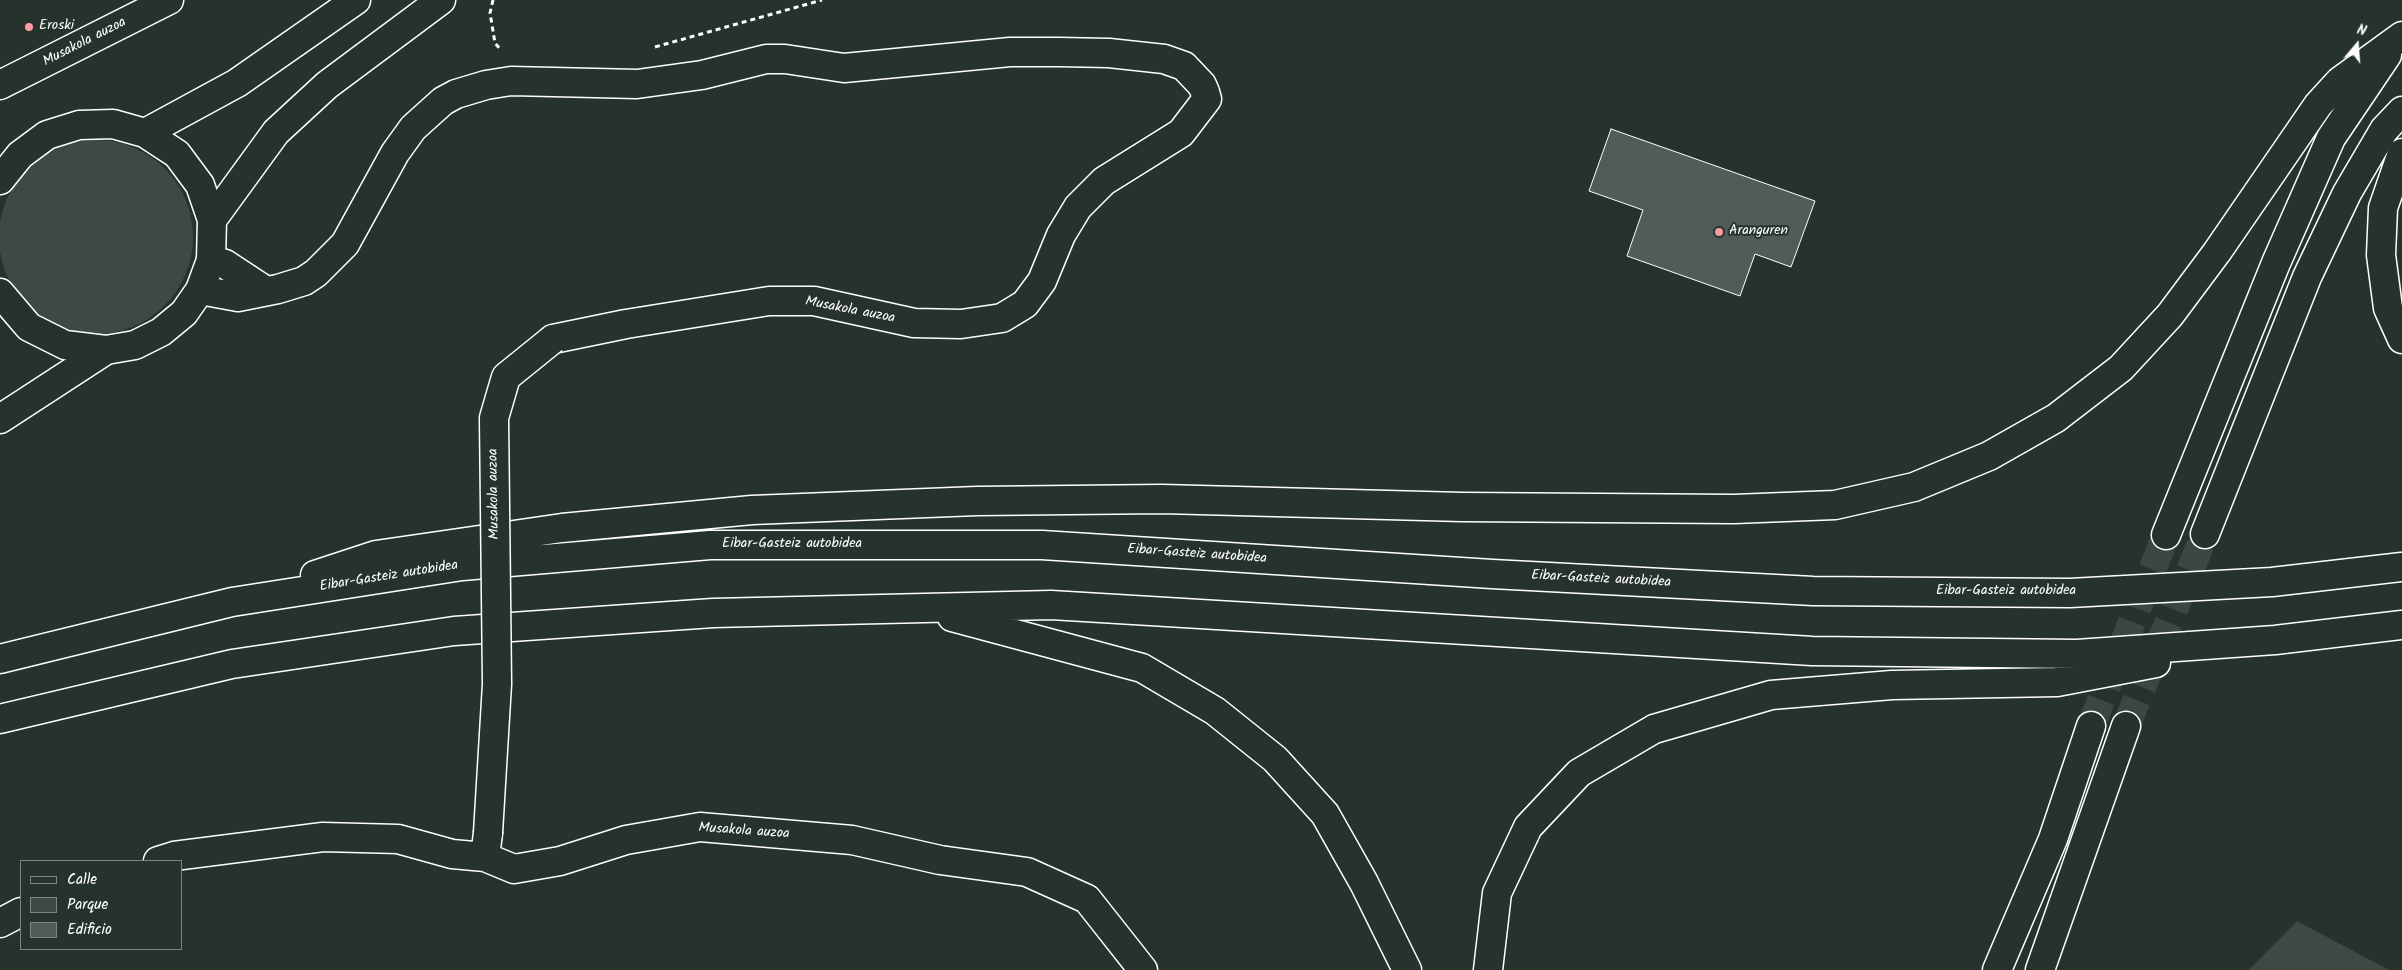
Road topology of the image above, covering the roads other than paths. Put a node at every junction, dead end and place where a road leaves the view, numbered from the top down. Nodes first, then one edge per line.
1 (170, 0) edge
2 (356, 0) edge
3 (441, 0) edge
4 (2400, 37) edge
5 (0, 85) edge
6 (2402, 111) edge
7 (145, 133) junction
8 (2402, 153) edge
9 (10, 158) edge
10 (0, 180) edge
11 (212, 220) junction
12 (211, 260) junction
13 (200, 290) junction
14 (266, 291) junction
15 (1, 297) edge
16 (2402, 339) edge
17 (106, 350) junction
18 (0, 419) edge
19 (2205, 534) tunnel mouth
20 (2166, 535) tunnel mouth
21 (2402, 567) edge
22 (232, 602) junction
23 (927, 610) junction
24 (2402, 625) edge
25 (2275, 640) junction
26 (0, 659) edge
27 (0, 719) edge
28 (2091, 726) tunnel mouth
29 (2126, 726) tunnel mouth
30 (487, 845) junction
31 (161, 860) edge
32 (20, 913) edge
33 (0, 923) edge
34 (1143, 970) edge
35 (1407, 970) edge
36 (1488, 970) edge
37 (1997, 970) edge
38 (2040, 970) edge

1 - 5 main road, Musakola auzoa
2 - 7 main road
3 - 11 main road
4 - 20 main road
4 - 22 main road
6 - 19 main road
7 - 9 main road
7 - 11 main road
8 - 16 main road
9 - 10 main road
11 - 12 main road
12 - 13 main road
12 - 14 main road
13 - 14 main road, Musakola auzoa
13 - 17 main road
14 - 30 main road, Musakola auzoa, bridge
15 - 17 main road
17 - 18 main road
21 - 22 main road, Eibar-Gasteiz autobidea
22 - 26 main road, Eibar-Gasteiz autobidea
23 - 25 main road
23 - 27 main road
23 - 35 main road
24 - 25 main road
25 - 36 main road
28 - 37 main road
29 - 38 main road
30 - 31 main road
30 - 34 main road, Musakola auzoa
32 - 33 main road

